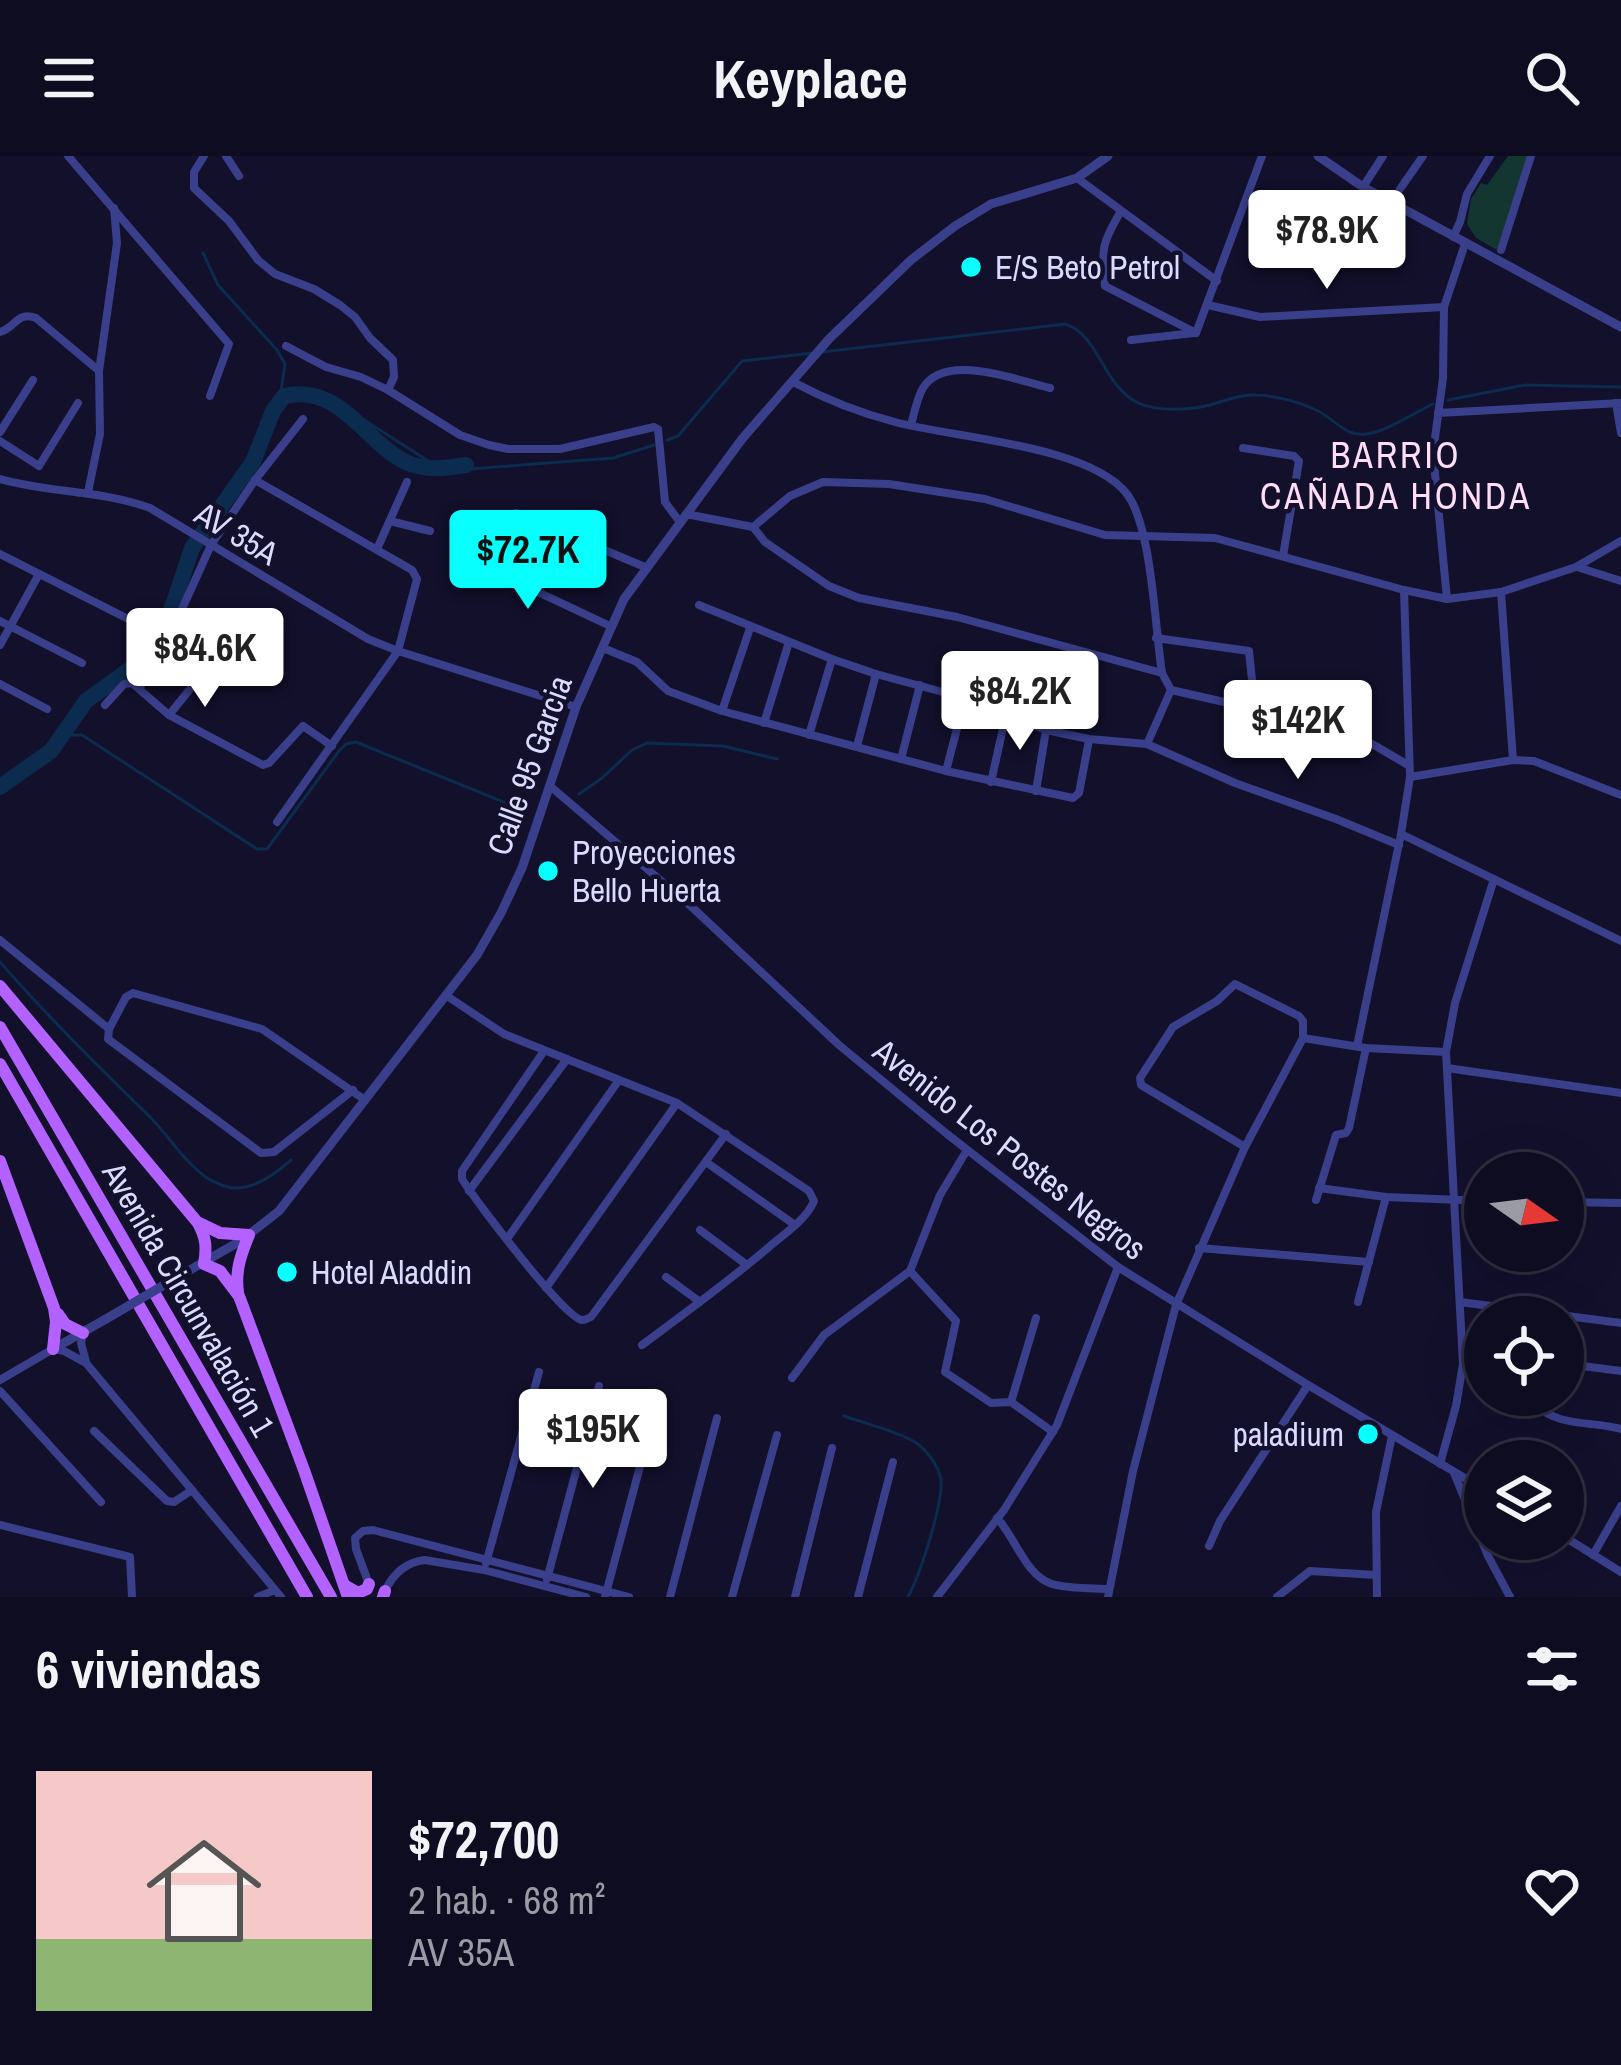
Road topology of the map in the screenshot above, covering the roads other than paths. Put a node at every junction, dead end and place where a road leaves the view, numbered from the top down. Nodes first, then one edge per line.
1 (68, 156) edge
2 (203, 156) edge
3 (226, 156) edge
4 (1108, 156) edge
5 (1262, 156) edge
6 (1318, 156) edge
7 (1383, 156) edge
8 (1423, 156) edge
9 (1490, 156) edge
10 (1531, 156) edge
11 (239, 176) dead end
12 (1077, 178) junction
13 (1363, 187) junction
14 (1400, 189) dead end
15 (114, 207) junction
16 (1121, 211) junction
17 (1453, 237) junction
18 (143, 241) junction
19 (117, 243) junction
20 (1465, 244) junction
21 (1501, 250) dead end
22 (1217, 280) junction
23 (1208, 305) junction
24 (1444, 308) junction
25 (1621, 327) edge
26 (0, 332) edge
27 (1196, 333) junction
28 (1131, 340) dead end
29 (286, 346) dead end
30 (99, 371) junction
31 (33, 380) dead end
32 (793, 382) junction
33 (1049, 388) dead end
34 (388, 389) junction
35 (210, 396) dead end
36 (78, 403) dead end
37 (1618, 403) edge
38 (1438, 412) junction
39 (303, 419) dead end
40 (911, 425) junction
41 (0, 432) edge
42 (1621, 433) edge
43 (0, 441) edge
44 (1243, 448) dead end
45 (0, 479) edge
46 (255, 480) junction
47 (407, 482) dead end
48 (88, 492) junction
49 (683, 518) junction
50 (390, 521) junction
51 (753, 527) junction
52 (430, 531) dead end
53 (1145, 535) junction
54 (1621, 541) edge
55 (207, 543) junction
56 (376, 549) junction
57 (0, 554) edge
58 (1282, 556) junction
59 (1576, 566) junction
60 (646, 567) junction
61 (40, 574) junction
62 (1621, 581) edge
63 (1404, 590) junction
64 (1501, 592) junction
65 (1447, 598) junction
66 (699, 605) dead end
67 (0, 621) edge
68 (11, 626) junction
69 (610, 626) junction
70 (146, 628) dead end
71 (750, 628) junction
72 (1156, 638) junction
73 (789, 642) junction
74 (0, 645) edge
75 (603, 648) junction
76 (398, 651) junction
77 (832, 659) junction
78 (82, 663) dead end
79 (1162, 673) junction
80 (876, 674) junction
81 (195, 683) dead end
82 (0, 684) edge
83 (920, 685) junction
84 (140, 688) junction
85 (1171, 690) junction
86 (964, 698) junction
87 (105, 705) dead end
88 (576, 707) junction
89 (47, 709) dead end
90 (1255, 709) junction
91 (722, 711) junction
92 (169, 715) junction
93 (1006, 715) junction
94 (764, 723) junction
95 (1046, 730) junction
96 (809, 735) junction
97 (1089, 740) junction
98 (1148, 744) junction
99 (332, 746) junction
100 (857, 746) junction
101 (901, 759) junction
102 (1513, 760) junction
103 (1408, 765) junction
104 (946, 771) junction
105 (1410, 777) junction
106 (992, 782) junction
107 (550, 786) junction
108 (1036, 791) junction
109 (1621, 795) edge
110 (277, 822) dead end
111 (1400, 840) junction
112 (1494, 879) junction
113 (0, 940) edge
114 (1621, 941) edge
115 (0, 986) edge
116 (447, 996) junction
117 (0, 1028) edge
118 (109, 1029) junction
119 (1303, 1038) junction
120 (1362, 1047) junction
121 (544, 1051) junction
122 (1446, 1052) junction
123 (567, 1059) junction
124 (0, 1064) edge
125 (1447, 1068) junction
126 (619, 1080) junction
127 (353, 1090) junction
128 (1621, 1093) edge
129 (365, 1100) junction
130 (677, 1103) junction
131 (726, 1134) junction
132 (1245, 1147) junction
133 (967, 1150) junction
134 (0, 1161) edge
135 (706, 1162) junction
136 (1319, 1188) junction
137 (469, 1191) junction
138 (1386, 1197) junction
139 (1316, 1200) dead end
140 (1454, 1200) junction
141 (1464, 1200) edge
142 (1584, 1202) edge
143 (1621, 1203) edge
144 (198, 1223) junction
145 (795, 1225) junction
146 (700, 1229) dead end
147 (249, 1235) junction
148 (507, 1239) junction
149 (1199, 1248) junction
150 (1369, 1262) junction
151 (204, 1264) junction
152 (747, 1265) junction
153 (1118, 1267) junction
154 (910, 1271) junction
155 (666, 1276) dead end
156 (546, 1288) junction
157 (238, 1296) junction
158 (1358, 1302) dead end
159 (1460, 1302) junction
160 (700, 1303) junction
161 (1464, 1303) edge
162 (1176, 1304) junction
163 (54, 1308) junction
164 (1036, 1318) dead end
165 (1584, 1318) edge
166 (1621, 1322) edge
167 (83, 1333) junction
168 (642, 1345) dead end
169 (53, 1349) junction
170 (86, 1363) junction
171 (1584, 1366) edge
172 (1621, 1370) edge
173 (539, 1372) dead end
174 (792, 1378) dead end
175 (0, 1380) edge
176 (1307, 1385) junction
177 (598, 1386) dead end
178 (0, 1391) edge
179 (1011, 1402) junction
180 (657, 1403) dead end
181 (1551, 1416) edge
182 (717, 1418) dead end
183 (1621, 1429) edge
184 (94, 1431) dead end
185 (1054, 1432) junction
186 (777, 1435) dead end
187 (1392, 1436) junction
188 (832, 1448) dead end
189 (893, 1462) dead end
190 (1440, 1464) junction
191 (1454, 1472) junction
192 (1464, 1478) edge
193 (192, 1490) junction
194 (101, 1502) dead end
195 (1621, 1506) edge
196 (998, 1518) junction
197 (0, 1525) edge
198 (1209, 1546) dead end
199 (1584, 1549) edge
200 (1593, 1555) junction
201 (485, 1566) junction
202 (1621, 1572) edge
203 (1376, 1575) junction
204 (547, 1581) junction
205 (369, 1584) joint
206 (346, 1591) edge
207 (278, 1593) edge
208 (579, 1593) edge
209 (1109, 1593) edge
210 (384, 1594) edge
211 (606, 1594) edge
212 (132, 1597) edge
213 (258, 1597) edge
214 (307, 1597) edge
215 (331, 1597) edge
216 (629, 1597) edge
217 (670, 1597) edge
218 (732, 1597) edge
219 (795, 1597) edge
220 (858, 1597) edge
221 (937, 1597) edge
222 (1277, 1597) edge
223 (1377, 1597) edge
224 (1510, 1597) edge

1 - 15 street
2 - 34 street
3 - 11 street
4 - 12 street, Calle 95 Garcia
5 - 22 street
6 - 13 street
7 - 13 street
8 - 14 street
9 - 17 street
10 - 21 street
12 - 16 street
12 - 32 street, Calle 95 Garcia
13 - 17 street
15 - 18 street
15 - 19 street
16 - 22 street
16 - 27 street
17 - 20 street
18 - 19 street
18 - 35 street
19 - 30 street
20 - 24 street
20 - 25 street
22 - 23 street
23 - 24 street
23 - 27 street
24 - 38 street
26 - 30 street
27 - 28 street
29 - 34 street
30 - 48 street
31 - 41 street
32 - 40 street
32 - 49 street, Calle 95 Garcia
33 - 40 street
34 - 49 street
36 - 43 street
37 - 38 street
37 - 42 street
38 - 65 street
39 - 46 street
40 - 53 street
44 - 58 street
45 - 48 street, AV 35A
46 - 55 street
46 - 56 street
47 - 50 street
48 - 55 street, AV 35A
49 - 51 street
49 - 60 street, Calle 95 Garcia
50 - 52 street
50 - 56 street
51 - 53 street
51 - 79 street
53 - 58 street
53 - 72 street
54 - 59 street
55 - 76 street, AV 35A
55 - 84 street
56 - 76 street
57 - 61 street
58 - 63 street
59 - 62 street
59 - 64 street
60 - 69 street, Calle 95 Garcia
60 - 69 street
61 - 68 street
61 - 70 street
63 - 65 street
63 - 103 street
64 - 65 street
64 - 102 street
66 - 71 street
67 - 68 street
68 - 74 street
68 - 78 street
69 - 75 street, Calle 95 Garcia
71 - 73 street
71 - 91 street
72 - 79 street
72 - 90 street
73 - 77 street
73 - 94 street
75 - 88 street, Calle 95 Garcia
75 - 91 street
76 - 88 street, AV 35A
76 - 99 street
77 - 80 street
77 - 96 street
79 - 85 street
80 - 83 street
80 - 100 street
81 - 92 street
82 - 89 street
83 - 86 street
83 - 101 street
84 - 87 street
84 - 92 street
85 - 90 street
85 - 98 street
86 - 93 street
86 - 104 street
88 - 107 street, Calle 95 Garcia
90 - 103 street
91 - 94 street
92 - 99 street
93 - 95 street
93 - 106 street
94 - 96 street
95 - 97 street
95 - 108 street
96 - 100 street
97 - 98 street
97 - 108 street
98 - 111 street
99 - 110 street
100 - 101 street
101 - 104 street
102 - 105 street
102 - 109 street
103 - 105 street
104 - 106 street
105 - 111 street
106 - 108 street
107 - 116 street, Calle 95 Garcia
107 - 133 street, Avenido Los Postes Negros
111 - 112 street
111 - 120 street
112 - 114 street
112 - 122 street
113 - 118 street
115 - 144 main road
116 - 121 street
116 - 129 street, Calle 95 Garcia
117 - 215 main road, Avenida Circunvalación 1
118 - 127 street
118 - 127 street
119 - 120 street
119 - 132 street
119 - 132 street
120 - 122 street
120 - 136 street
121 - 123 street
121 - 137 street
122 - 125 street
123 - 126 street
123 - 137 street
124 - 214 main road, Avenida Circunvalación 1
125 - 128 street
125 - 140 street
126 - 130 street
126 - 148 street
127 - 129 street
129 - 147 street, Calle 95 Garcia
130 - 131 street
130 - 156 street
131 - 135 street
131 - 145 street
132 - 149 street
133 - 153 street, Avenido Los Postes Negros
133 - 154 street
134 - 163 main road
135 - 145 street
135 - 156 street
136 - 138 street
136 - 139 street
137 - 148 street
138 - 140 street
138 - 150 street
140 - 141 street
140 - 159 street
142 - 143 street
144 - 147 main road
144 - 151 main road
145 - 152 street
146 - 152 street
147 - 151 street, Calle 95 Garcia
147 - 157 main road
148 - 156 street
149 - 150 street
149 - 162 street
150 - 158 street
151 - 157 main road
151 - 167 street, Calle 95 Garcia, bridge
152 - 160 street
153 - 162 street, Avenido Los Postes Negros
153 - 185 street
154 - 174 street
154 - 179 street
155 - 160 street
157 - 206 main road
159 - 161 street
159 - 190 street
160 - 168 street
162 - 176 street, Avenido Los Postes Negros
162 - 209 street
163 - 167 main road
163 - 169 main road
164 - 179 street
165 - 166 street
167 - 169 street, Calle 95 Garcia
167 - 170 street
169 - 170 street
169 - 175 street
170 - 193 street
171 - 172 street
173 - 201 street
176 - 187 street, Avenido Los Postes Negros
176 - 198 street
177 - 204 street
178 - 194 street
179 - 185 street
180 - 211 street
181 - 183 street
182 - 217 street
184 - 193 street
185 - 196 street
186 - 218 street
187 - 190 street, Avenido Los Postes Negros
187 - 203 street
188 - 219 street
189 - 220 street
190 - 191 street, Avenido Los Postes Negros
191 - 192 street, Avenido Los Postes Negros
191 - 224 street
193 - 207 street
195 - 200 street
196 - 209 street
196 - 221 street
197 - 212 street
199 - 200 street
200 - 202 street
201 - 204 street
201 - 205 street
201 - 210 street
203 - 222 street
203 - 223 street
204 - 208 street
205 - 206 main road
207 - 213 street
208 - 211 street
211 - 216 street

